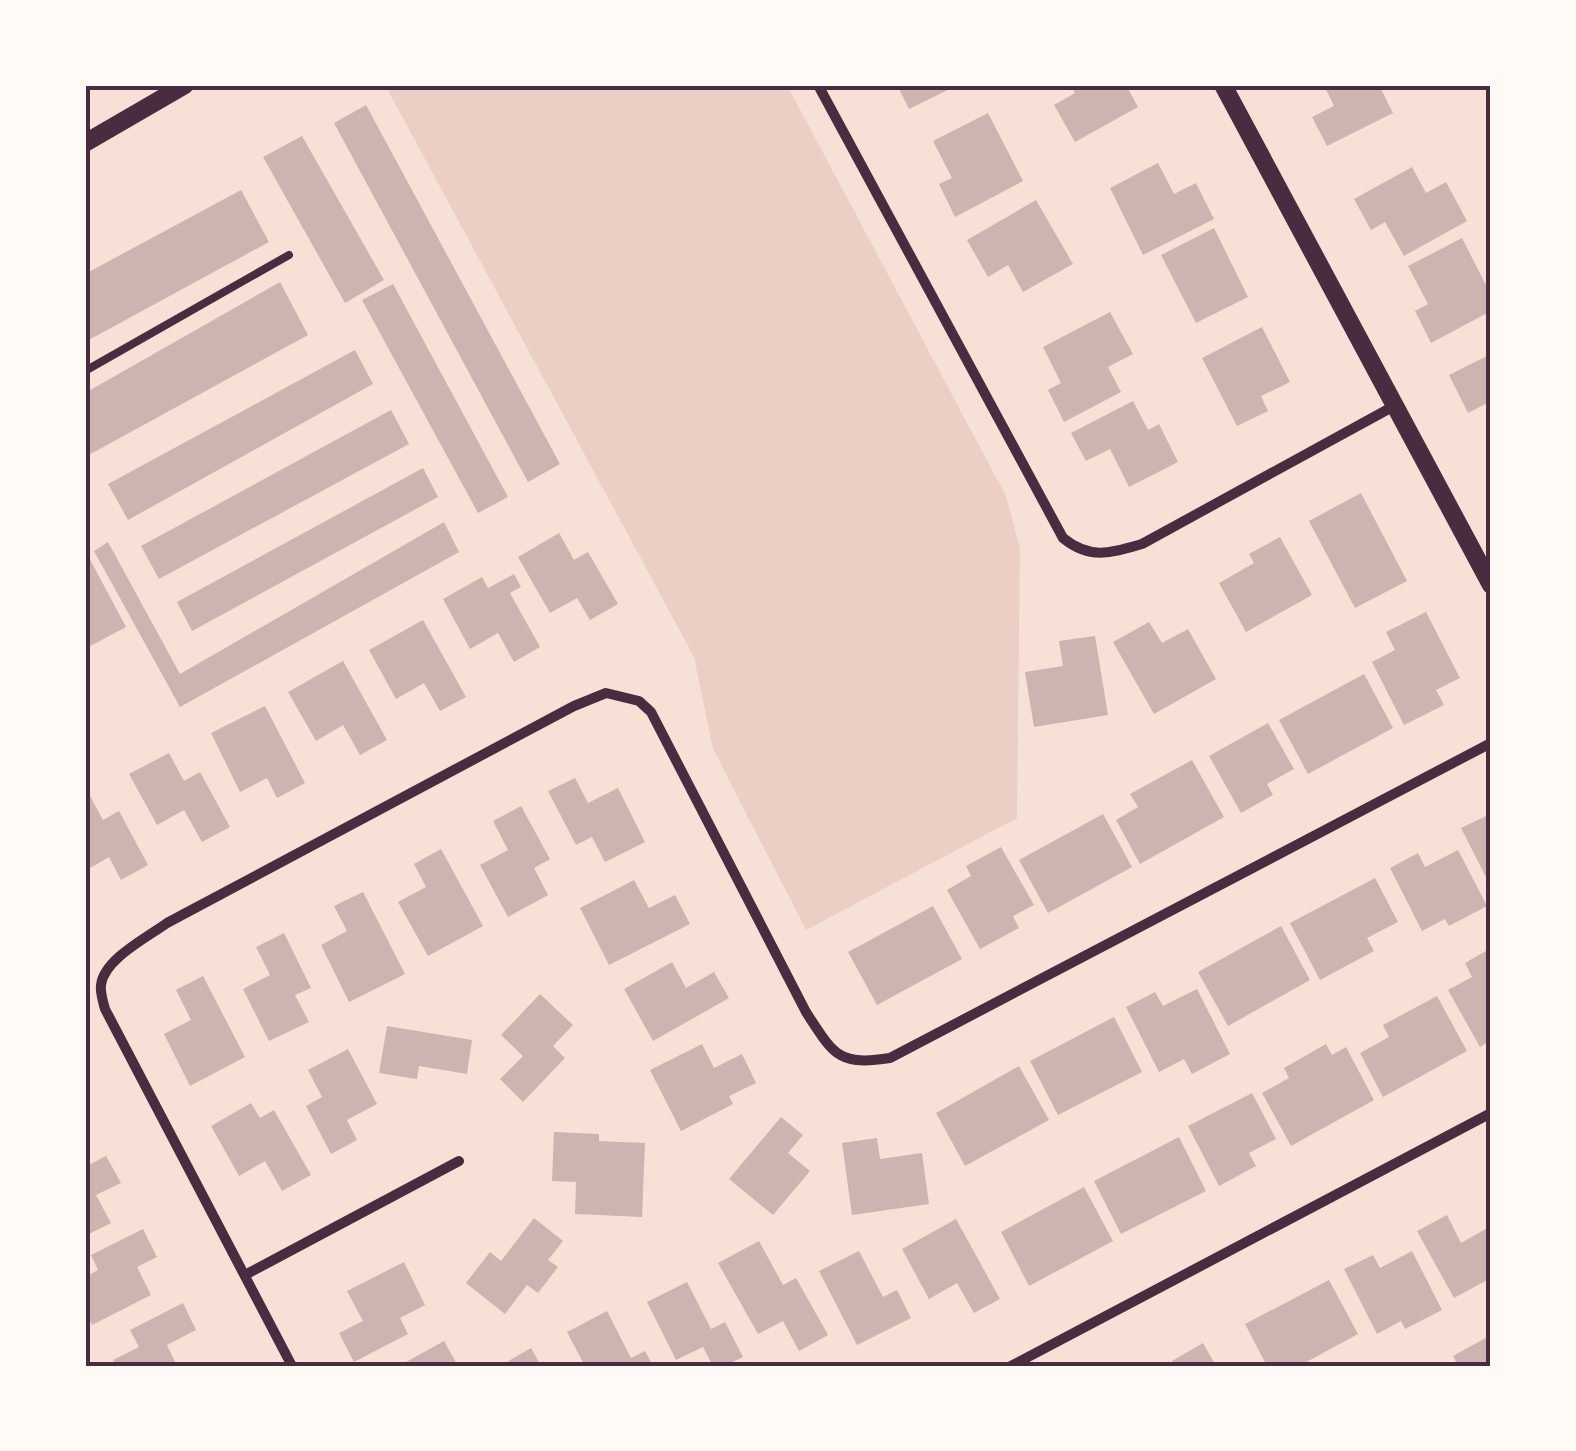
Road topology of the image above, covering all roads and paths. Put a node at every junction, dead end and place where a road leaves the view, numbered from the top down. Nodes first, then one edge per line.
1 (185, 85) edge
2 (818, 85) edge
3 (1224, 85) edge
4 (85, 144) edge
5 (288, 255) dead end
6 (85, 371) edge
7 (1394, 406) junction
8 (1491, 585) edge
9 (1491, 743) edge
10 (1491, 1113) edge
11 (459, 1161) dead end
12 (245, 1275) junction
13 (292, 1366) edge
14 (1011, 1366) edge

1 - 4 street
2 - 7 street
3 - 7 street
5 - 6 lane
7 - 8 street
9 - 12 street
10 - 14 street
11 - 12 street
12 - 13 street

